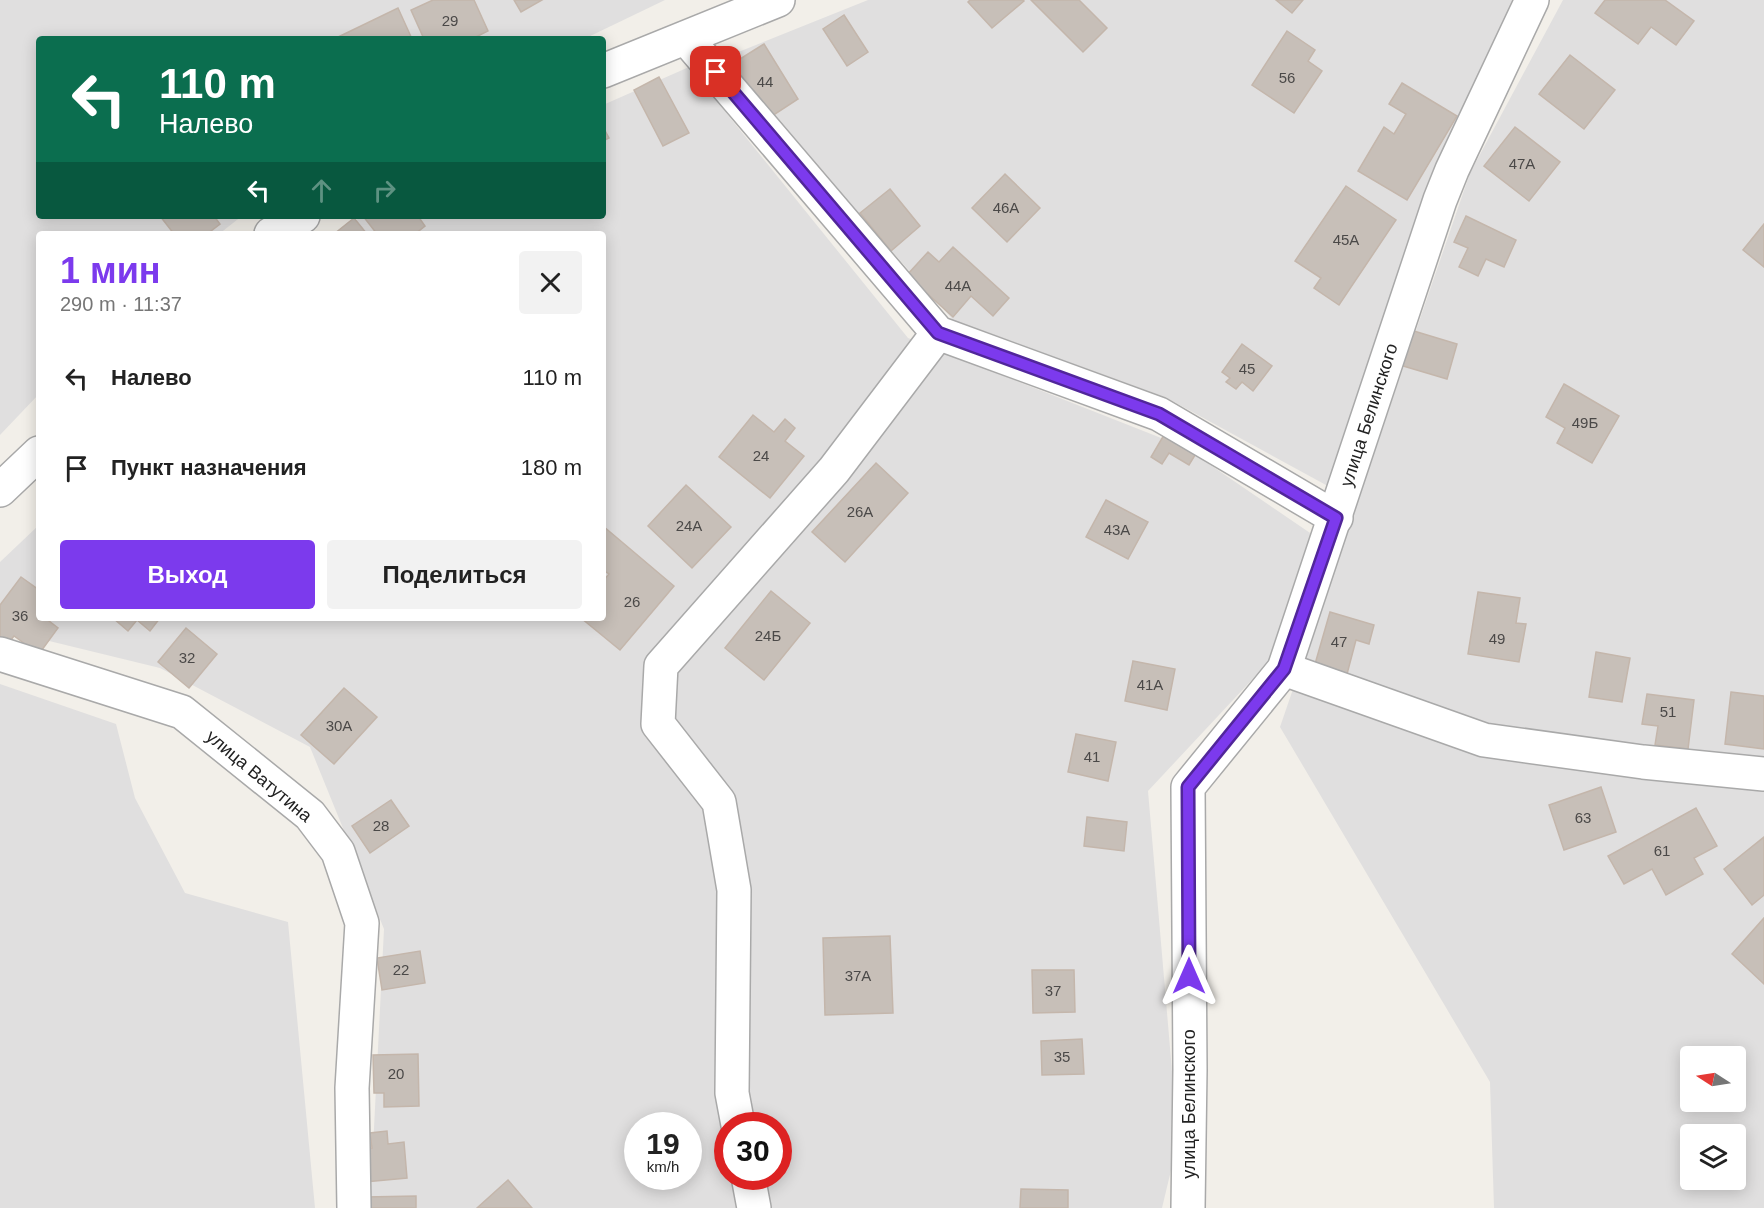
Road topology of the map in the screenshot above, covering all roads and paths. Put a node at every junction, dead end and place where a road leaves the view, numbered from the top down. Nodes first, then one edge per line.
1 (778, 0) edge
2 (1532, 0) edge
3 (686, 38) junction
4 (606, 70) edge
5 (298, 219) edge
6 (276, 231) edge
7 (938, 333) junction
8 (36, 456) edge
9 (0, 490) edge
10 (1336, 518) junction
11 (0, 654) edge
12 (1284, 669) junction
13 (1764, 774) edge
14 (736, 1112) edge
15 (751, 1190) edge
16 (354, 1208) edge
17 (754, 1208) edge
18 (1188, 1208) edge

1 - 3 street
2 - 10 street, улица Белинского
3 - 4 street
3 - 7 street
5 - 6 street
7 - 10 street
7 - 14 street
8 - 9 street
10 - 12 street, улица Белинского
11 - 16 street, улица Ватутина
12 - 13 street
12 - 18 street, улица Белинского
15 - 17 street

